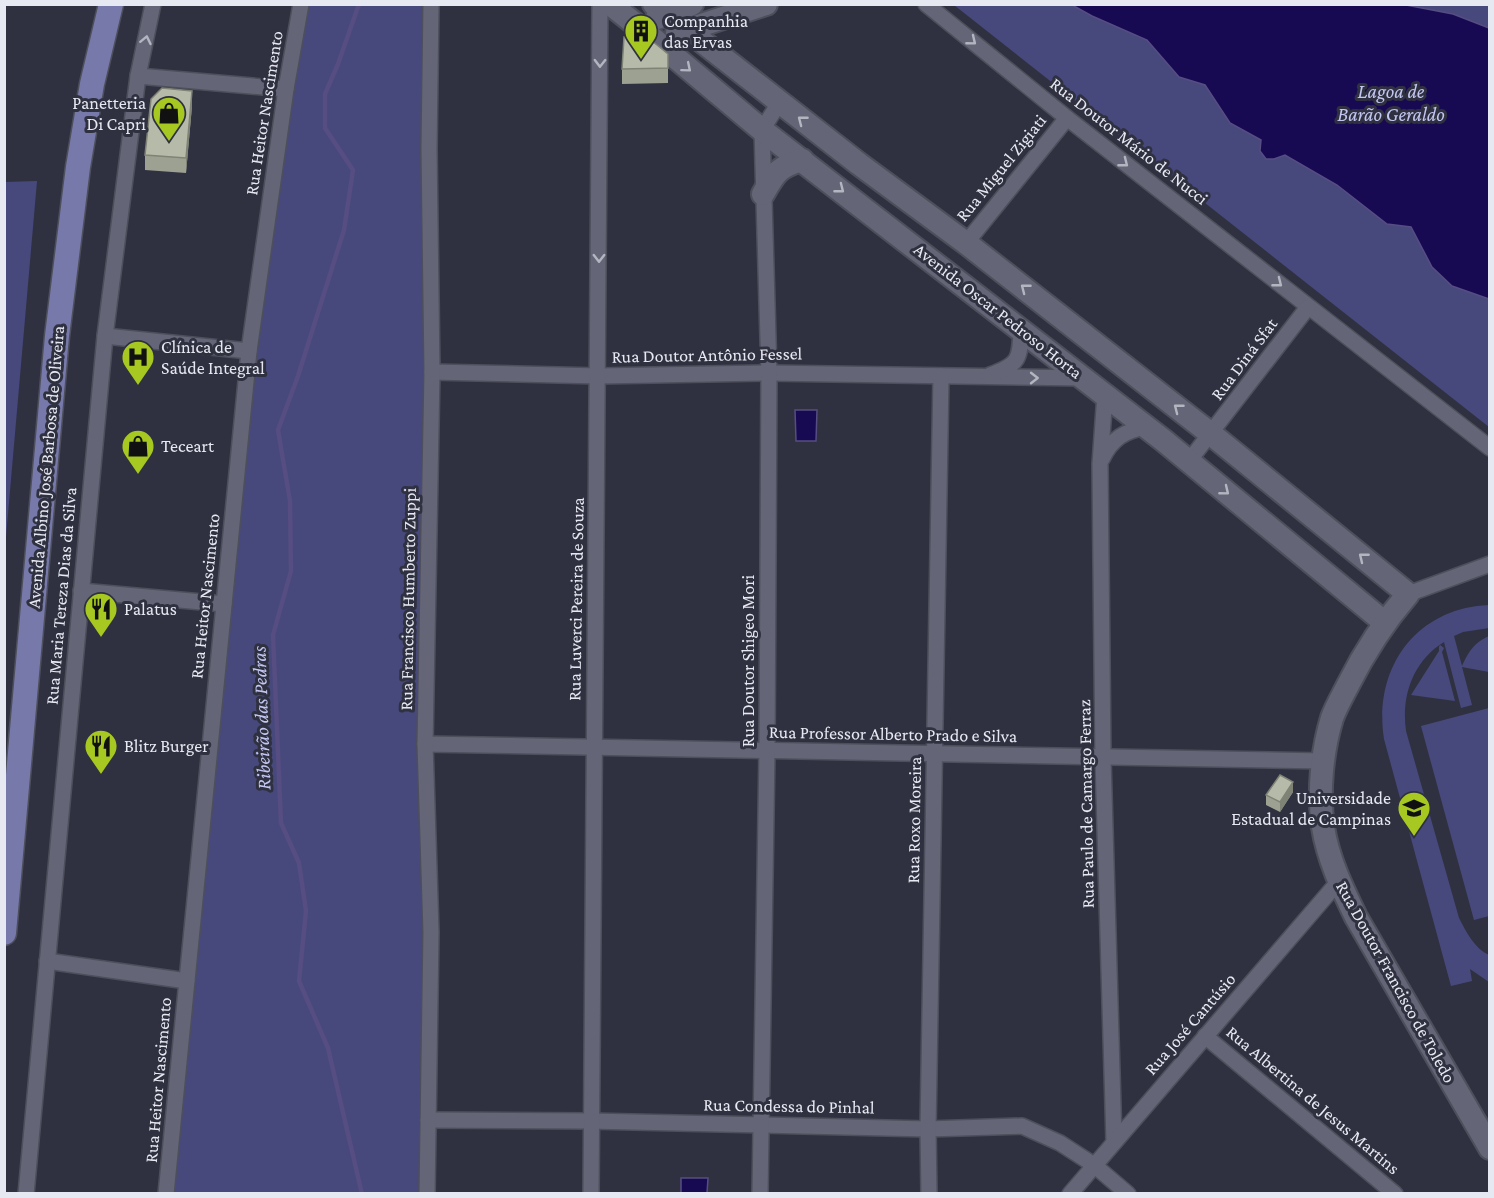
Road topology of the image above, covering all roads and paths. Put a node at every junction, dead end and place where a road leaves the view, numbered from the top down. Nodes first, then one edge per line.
1 (111, 4) edge
2 (153, 4) edge
3 (301, 4) edge
4 (431, 4) edge
5 (600, 4) edge
6 (609, 4) edge
7 (692, 4) edge
8 (766, 4) edge
9 (927, 4) edge
10 (660, 9) edge
11 (734, 14) junction
12 (639, 27) junction
13 (686, 28) junction
14 (656, 42) junction
15 (735, 66) junction
16 (138, 76) junction
17 (286, 89) junction
18 (779, 103) junction
19 (1067, 118) junction
20 (762, 130) junction
21 (802, 160) junction
22 (764, 194) junction
23 (966, 243) junction
24 (1308, 308) junction
25 (1021, 328) junction
26 (105, 336) junction
27 (249, 351) junction
28 (432, 372) junction
29 (769, 373) junction
30 (599, 376) junction
31 (941, 376) junction
32 (982, 378) junction
33 (1085, 378) junction
34 (1105, 394) junction
35 (1146, 427) junction
36 (1212, 434) junction
37 (1490, 448) edge
38 (1189, 461) junction
39 (1100, 464) junction
40 (1490, 564) edge
41 (81, 591) junction
42 (1408, 594) junction
43 (224, 604) junction
44 (1384, 622) junction
45 (424, 744) junction
46 (594, 746) junction
47 (767, 750) junction
48 (935, 753) junction
49 (1103, 759) junction
50 (1324, 761) junction
51 (1338, 880) junction
52 (4, 933) edge
53 (47, 961) junction
54 (187, 981) junction
55 (1205, 1036) junction
56 (428, 1120) junction
57 (590, 1121) junction
58 (761, 1125) junction
59 (928, 1129) junction
60 (1114, 1142) junction
61 (1490, 1148) edge
62 (1094, 1165) junction
63 (26, 1194) edge
64 (166, 1194) edge
65 (427, 1194) edge
66 (591, 1194) edge
67 (760, 1194) edge
68 (929, 1194) edge
69 (1070, 1194) edge
70 (1128, 1194) edge
71 (1395, 1194) edge

1 - 52 main road, Avenida Albino José Barbosa de Oliveira
16 -> 2 street, Rua Maria Tereza Dias da Silva
3 - 17 street, Rua Heitor Nascimento
4 - 28 street, Rua Francisco Humberto Zuppi
5 -> 30 street, Rua Luverci Pereira de Souza
6 - 12 main road, Avenida Oscar Pedroso Horta
7 - 10 main road
8 - 11 main road
9 -> 19 street, Rua Doutor Mário de Nucci
10 - 12 main road
10 - 13 main road, Avenida Oscar Pedroso Horta
11 - 13 main road
11 - 15 main road
12 - 14 main road, Avenida Oscar Pedroso Horta
13 - 14 main road
13 - 15 main road, Avenida Oscar Pedroso Horta
14 -> 20 main road, Avenida Oscar Pedroso Horta
15 - 18 main road, Avenida Oscar Pedroso Horta
16 - 17 street
16 - 26 street, Rua Maria Tereza Dias da Silva
17 - 27 street, Rua Heitor Nascimento
18 - 20 street
23 -> 18 main road, Avenida Oscar Pedroso Horta
19 - 23 street, Rua Miguel Zigiati
19 -> 24 street, Rua Doutor Mário de Nucci
20 - 21 main road, Avenida Oscar Pedroso Horta
20 - 22 street, Rua Doutor Shigeo Mori
21 - 22 main road
21 -> 25 main road, Avenida Oscar Pedroso Horta
22 - 29 street, Rua Doutor Shigeo Mori
36 -> 23 main road, Avenida Oscar Pedroso Horta
24 - 36 street, Rua Diná Sfat
24 - 37 street, Rua Doutor Mário de Nucci
25 - 32 street, Rua Doutor Antônio Fessel
25 - 33 main road, Avenida Oscar Pedroso Horta
26 - 27 street
26 - 41 street, Rua Maria Tereza Dias da Silva
27 - 43 street, Rua Heitor Nascimento
28 - 30 street, Rua Doutor Antônio Fessel
28 - 45 street, Rua Francisco Humberto Zuppi
29 - 30 street, Rua Doutor Antônio Fessel
29 - 31 street, Rua Doutor Antônio Fessel
29 - 47 street, Rua Doutor Shigeo Mori
30 - 46 street, Rua Luverci Pereira de Souza
31 - 32 street, Rua Doutor Antônio Fessel
31 - 48 street, Rua Roxo Moreira
32 -> 33 street, Rua Doutor Antônio Fessel
33 - 34 main road, Avenida Oscar Pedroso Horta
34 - 35 main road, Avenida Oscar Pedroso Horta
34 - 39 street, Rua Paulo de Camargo Ferraz
35 - 38 main road, Avenida Oscar Pedroso Horta
35 - 39 street
36 - 38 street, Rua Diná Sfat
42 -> 36 main road, Avenida Oscar Pedroso Horta
38 -> 44 main road, Avenida Oscar Pedroso Horta
39 - 49 street, Rua Paulo de Camargo Ferraz
40 - 42 street, Rua Doutor Francisco de Toledo
41 - 43 street
41 - 53 street, Rua Maria Tereza Dias da Silva
42 - 44 main road, Rua Doutor Francisco de Toledo
43 - 54 street, Rua Heitor Nascimento
44 - 50 main road, Rua Doutor Francisco de Toledo
45 - 46 street, Rua Professor Alberto Prado e Silva
45 - 56 street, Rua Francisco Humberto Zuppi
46 - 47 street, Rua Professor Alberto Prado e Silva
46 - 57 street, Rua Luverci Pereira de Souza
47 - 48 street, Rua Professor Alberto Prado e Silva
47 - 58 street, Rua Doutor Shigeo Mori
48 - 49 street, Rua Professor Alberto Prado e Silva
48 - 59 street, Rua Roxo Moreira
49 - 50 street, Rua Professor Alberto Prado e Silva
49 - 60 street, Rua Paulo de Camargo Ferraz
50 - 51 main road, Rua Doutor Francisco de Toledo
51 - 55 street, Rua José Cantúsio
51 - 61 main road, Rua Doutor Francisco de Toledo
53 - 54 street
53 - 63 street, Rua Maria Tereza Dias da Silva
54 - 64 street, Rua Heitor Nascimento
55 - 60 street, Rua José Cantúsio
55 - 71 street, Rua Albertina de Jesus Martins
56 - 57 street, Rua Condessa do Pinhal
56 - 65 street, Rua Francisco Humberto Zuppi
57 - 58 street, Rua Condessa do Pinhal
57 - 66 street, Rua Luverci Pereira de Souza
58 - 59 street, Rua Condessa do Pinhal
58 - 67 street, Rua Doutor Shigeo Mori
59 - 62 street, Rua Condessa do Pinhal
59 - 68 street, Rua Roxo Moreira
60 - 62 street, Rua José Cantúsio
62 - 69 street, Rua José Cantúsio
62 - 70 street, Rua Condessa do Pinhal

